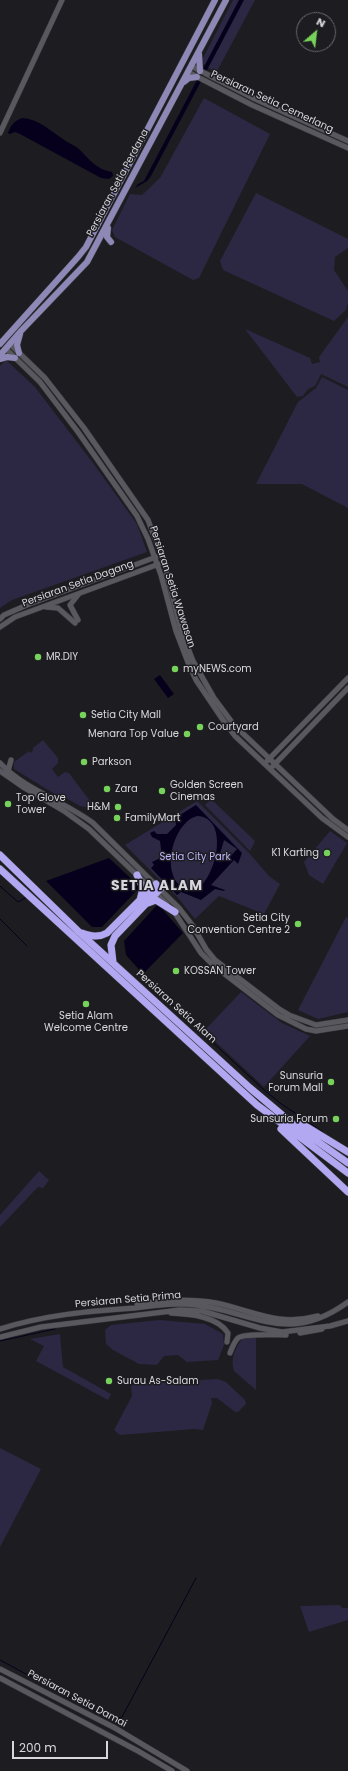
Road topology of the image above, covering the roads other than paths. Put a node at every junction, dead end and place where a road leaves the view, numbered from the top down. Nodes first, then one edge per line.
1 (62, 0) edge
2 (215, 0) edge
3 (226, 0) edge
4 (188, 50) junction
5 (200, 50) junction
6 (189, 69) junction
7 (201, 75) junction
8 (173, 78) junction
9 (181, 85) junction
10 (0, 134) edge
11 (344, 134) dead end
12 (338, 137) junction
13 (348, 141) edge
14 (348, 148) edge
15 (109, 220) junction
16 (100, 237) junction
17 (92, 253) junction
18 (80, 256) junction
19 (21, 331) junction
20 (4, 346) edge
21 (0, 355) edge
22 (17, 355) junction
23 (0, 359) edge
24 (78, 431) junction
25 (87, 432) junction
26 (85, 441) junction
27 (152, 552) junction
28 (161, 555) junction
29 (154, 558) junction
30 (146, 561) junction
31 (164, 562) junction
32 (157, 564) junction
33 (148, 568) junction
34 (161, 575) junction
35 (79, 594) junction
36 (45, 607) junction
37 (0, 619) edge
38 (0, 627) edge
39 (348, 678) edge
40 (348, 688) edge
41 (263, 753) junction
42 (274, 754) junction
43 (280, 758) junction
44 (270, 759) junction
45 (11, 760) dead end
46 (1, 761) edge
47 (265, 764) junction
48 (275, 764) junction
49 (271, 769) junction
50 (0, 771) edge
51 (8, 771) junction
52 (282, 771) junction
53 (348, 830) edge
54 (348, 837) edge
55 (0, 852) edge
56 (0, 855) edge
57 (0, 869) edge
58 (137, 875) junction
59 (156, 889) junction
60 (143, 902) junction
61 (174, 912) junction
62 (79, 932) junction
63 (113, 963) junction
64 (348, 1020) edge
65 (348, 1026) edge
66 (250, 1088) junction
67 (257, 1105) junction
68 (348, 1152) edge
69 (348, 1163) edge
70 (348, 1173) edge
71 (348, 1192) edge
72 (348, 1302) edge
73 (157, 1312) junction
74 (348, 1321) edge
75 (330, 1326) junction
76 (0, 1328) edge
77 (0, 1337) edge
78 (228, 1342) dead end
79 (230, 1352) dead end
80 (0, 1669) edge
81 (0, 1678) edge
82 (172, 1771) edge
83 (187, 1771) edge

1 - 10 street
2 - 4 main road, Persiaran Setia Perdana
3 - 5 main road, Persiaran Setia Perdana
4 - 6 main road
4 - 8 main road, Persiaran Setia Perdana
5 - 6 main road, Persiaran Setia Perdana
5 - 7 main road
6 - 7 street, Persiaran Setia Cemerlang
6 - 8 main road
6 - 9 main road, Persiaran Setia Perdana
7 - 9 main road
7 - 12 street, Persiaran Setia Cemerlang
7 - 14 street, Persiaran Setia Cemerlang
8 - 18 main road, Persiaran Setia Perdana
9 - 15 main road, Persiaran Setia Perdana
11 - 12 street
12 - 13 street, Persiaran Setia Cemerlang
15 - 16 main road, Persiaran Setia Perdana
15 - 17 main road
16 - 17 main road, Persiaran Setia Perdana
16 - 18 main road
17 - 19 main road, Persiaran Setia Perdana
18 - 20 main road, Persiaran Setia Perdana
19 - 20 main road, Persiaran Setia Perdana
19 - 22 main road
20 - 21 main road, Persiaran Setia Perdana
20 - 22 street, Persiaran Setia Wawasan
22 - 23 main road
22 - 24 street, Persiaran Setia Wawasan
22 - 25 street, Persiaran Setia Wawasan
24 - 25 street
24 - 26 street, Persiaran Setia Wawasan
25 - 26 street
25 - 28 street, Persiaran Setia Wawasan
26 - 27 street, Persiaran Setia Wawasan
27 - 29 street, Persiaran Setia Wawasan
27 - 30 street
28 - 29 street, Persiaran Setia Dagang
28 - 31 street, Persiaran Setia Wawasan
29 - 30 street, Persiaran Setia Dagang
29 - 32 street, Persiaran Setia Wawasan
30 - 37 street, Persiaran Setia Dagang
31 - 32 street, Persiaran Setia Dagang
31 - 41 street, Persiaran Setia Wawasan
32 - 33 street, Persiaran Setia Dagang
32 - 34 street, Persiaran Setia Wawasan
33 - 34 street
33 - 35 street, Persiaran Setia Dagang
34 - 47 street, Persiaran Setia Wawasan
35 - 36 street, Persiaran Setia Dagang
35 - 36 street
36 - 38 street, Persiaran Setia Dagang
39 - 42 street
40 - 43 street
41 - 42 street
41 - 44 street, Persiaran Setia Wawasan
42 - 44 street
43 - 48 street
43 - 52 street
44 - 47 street
44 - 48 street, Persiaran Setia Wawasan
45 - 51 street
46 - 51 street
47 - 49 street, Persiaran Setia Wawasan
48 - 49 street
48 - 52 street, Persiaran Setia Wawasan
49 - 54 street, Persiaran Setia Wawasan
50 - 58 street
51 - 59 street
52 - 53 street, Persiaran Setia Wawasan
55 - 62 highway
56 - 62 highway, Persiaran Setia Alam
57 - 67 highway, Persiaran Setia Alam
58 - 59 street
58 - 60 highway
59 - 60 highway
59 - 61 street
59 - 64 street
60 - 61 highway
60 - 62 highway
60 - 63 highway
61 - 65 street
62 - 63 highway, Persiaran Setia Alam
63 - 66 highway, Persiaran Setia Alam
66 - 68 highway
66 - 69 highway, Persiaran Setia Alam
67 - 70 highway, Persiaran Setia Alam
67 - 71 highway
72 - 76 street, Persiaran Setia Prima
73 - 75 street, Persiaran Setia Prima
73 - 77 street, Persiaran Setia Prima
73 - 78 street
74 - 75 street, Persiaran Setia Prima
75 - 79 street
80 - 83 street, Persiaran Setia Damai
81 - 82 street, Persiaran Setia Damai

